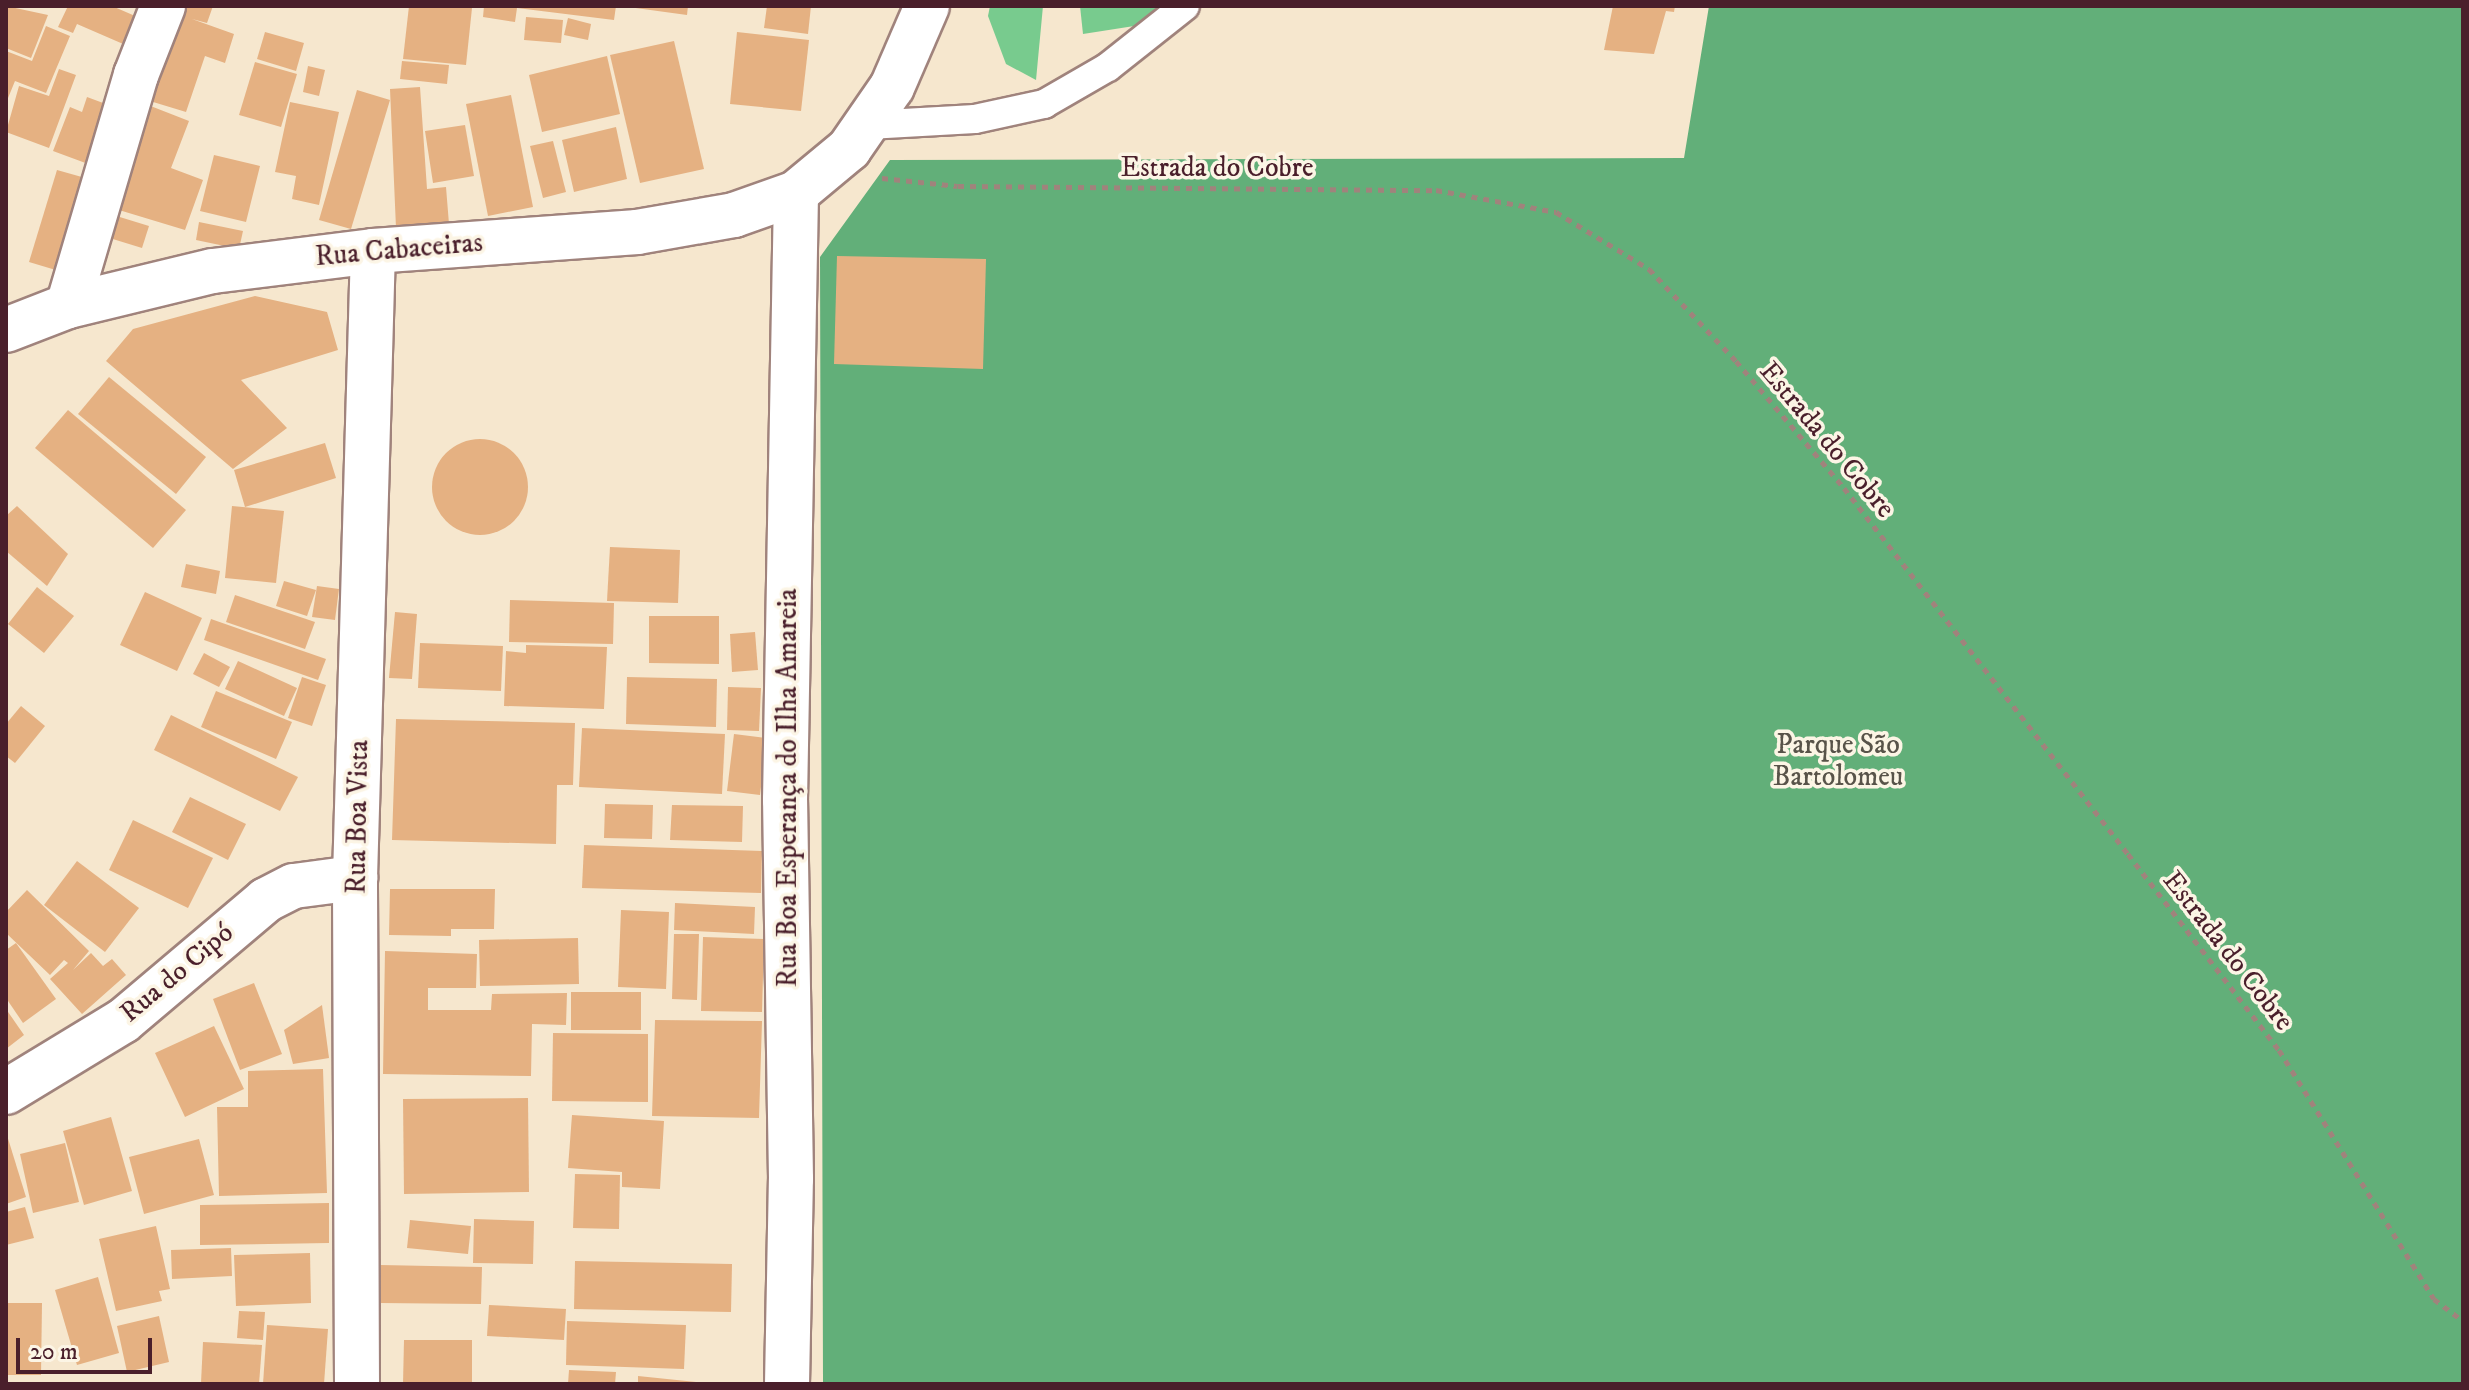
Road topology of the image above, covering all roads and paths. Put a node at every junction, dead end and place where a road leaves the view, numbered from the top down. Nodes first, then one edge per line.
1 (163, 6) edge
2 (927, 6) edge
3 (1185, 6) edge
4 (868, 125) junction
5 (811, 182) junction
6 (373, 251) junction
7 (68, 306) junction
8 (6, 330) edge
9 (355, 878) junction
10 (6, 1092) edge
11 (2463, 1321) edge
12 (357, 1384) edge
13 (787, 1384) edge

1 - 7 street
2 - 4 street
3 - 4 lane
4 - 5 street
5 - 6 street, Rua Cabaceiras
5 - 11 path, Estrada do Cobre
5 - 13 street, Rua Boa Esperança do Ilha Amareia
6 - 7 street, Rua Cabaceiras
6 - 9 street, Rua Boa Vista
7 - 8 street, Rua Cabaceiras
9 - 10 street, Rua do Cipó
9 - 12 street, Rua Boa Vista

